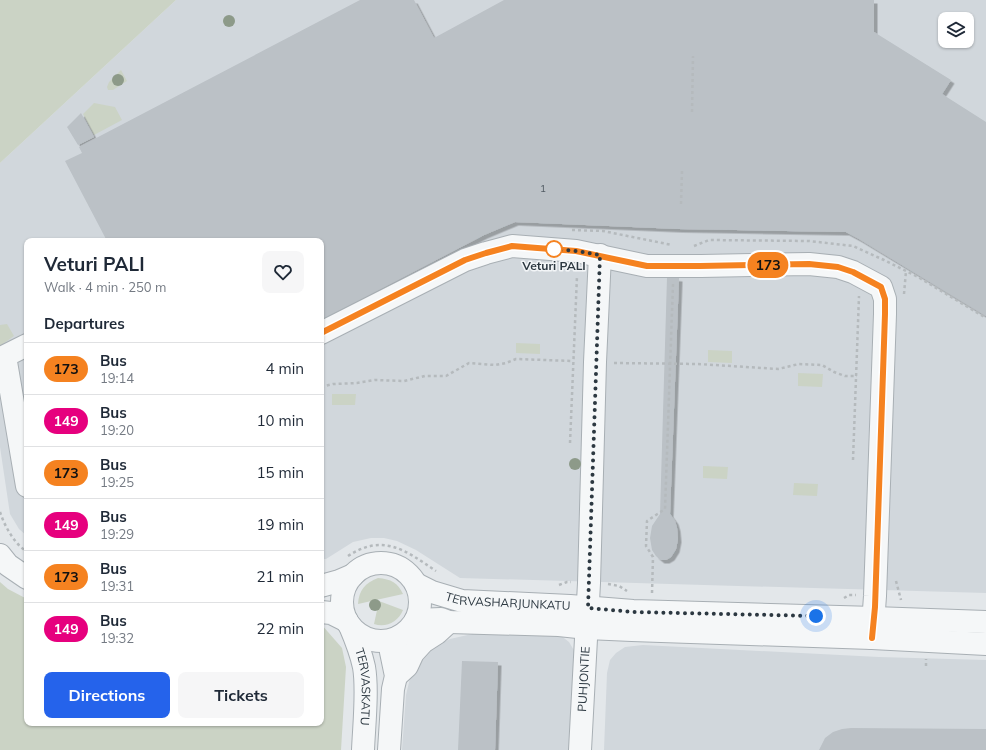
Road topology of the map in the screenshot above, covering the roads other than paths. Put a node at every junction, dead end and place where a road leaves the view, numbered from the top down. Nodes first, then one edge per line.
1 (600, 255) junction
2 (324, 331) edge
3 (24, 346) edge
4 (24, 468) edge
5 (0, 555) edge
6 (348, 567) junction
7 (24, 576) edge
8 (416, 584) junction
9 (324, 585) edge
10 (324, 612) edge
11 (587, 618) junction
12 (416, 620) junction
13 (449, 622) junction
14 (986, 622) edge
15 (349, 623) junction
16 (873, 628) junction
17 (397, 638) junction
18 (986, 644) edge
19 (396, 676) junction
20 (363, 750) edge
21 (389, 750) edge
22 (580, 750) edge

1 - 2 street
1 - 11 street, PUHJONTIE
1 - 16 street
3 - 4 street
5 - 7 street
6 - 8 street
6 - 9 street
6 - 15 street
8 - 11 street, TERVASHARJUNKATU
8 - 12 street
10 - 15 street
11 - 13 street, TERVASHARJUNKATU
11 - 16 street, TERVASHARJUNKATU
11 - 22 street, PUHJONTIE
12 - 13 street, TERVASHARJUNKATU
12 - 17 street
13 - 19 street
14 - 16 street, TERVASHARJUNKATU
15 - 17 street
15 - 20 street, TERVASKATU
16 - 18 street, TERVASHARJUNKATU
17 - 19 street
19 - 21 street

